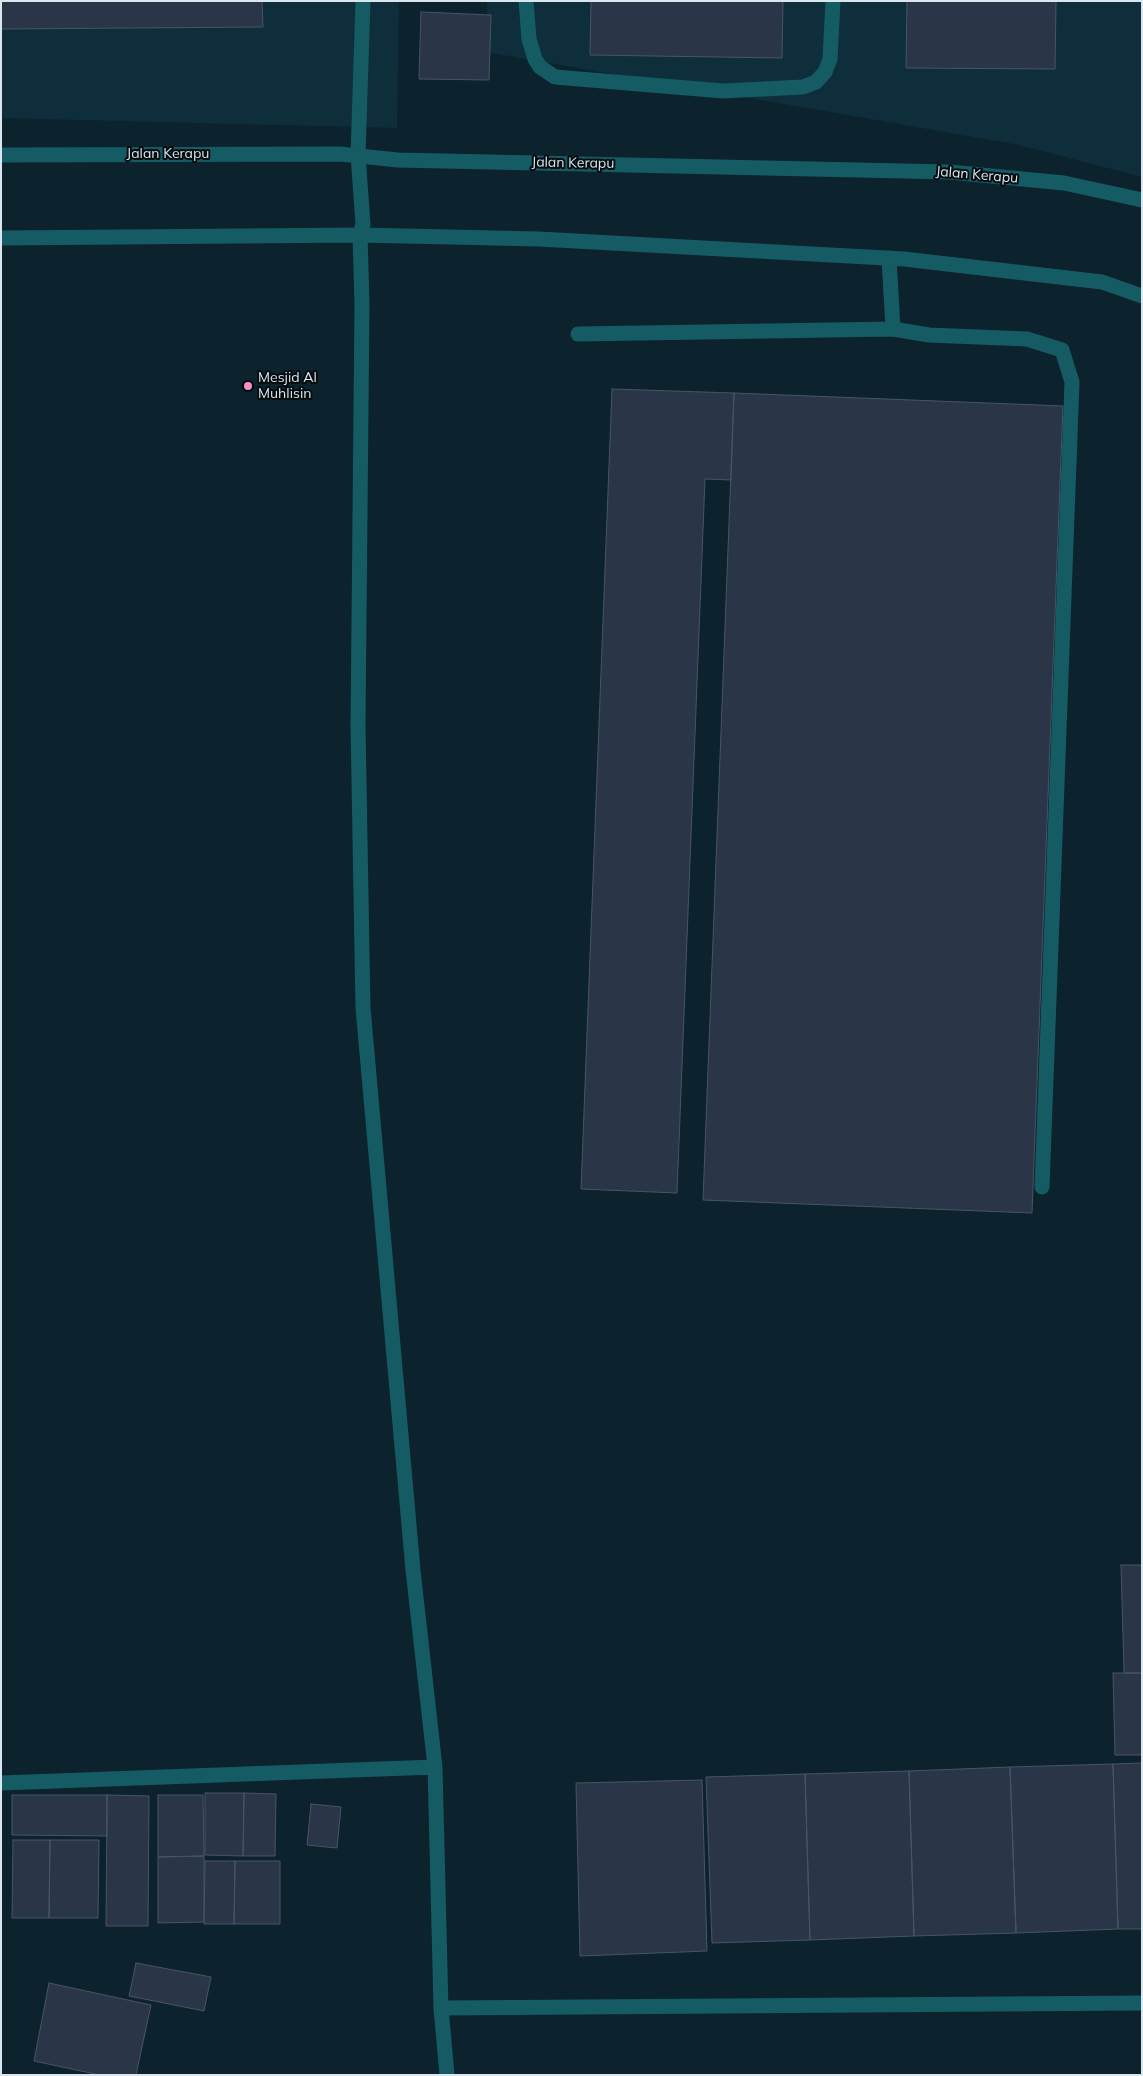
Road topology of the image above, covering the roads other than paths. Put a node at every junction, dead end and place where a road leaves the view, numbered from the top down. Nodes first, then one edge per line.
1 (363, 1) edge
2 (526, 1) edge
3 (833, 1) edge
4 (1, 155) edge
5 (358, 155) junction
6 (1142, 200) edge
7 (360, 235) junction
8 (1, 238) edge
9 (889, 258) junction
10 (1142, 296) edge
11 (893, 329) junction
12 (578, 334) dead end
13 (1042, 1187) dead end
14 (435, 1767) junction
15 (1, 1783) edge
16 (1142, 2003) edge
17 (441, 2008) junction
18 (447, 2075) edge

1 - 5 street
2 - 3 street
4 - 5 street, Jalan Kerapu
5 - 6 street, Jalan Kerapu
5 - 7 street
7 - 8 street
7 - 9 street
7 - 14 street
9 - 10 street
9 - 11 street
11 - 12 street
11 - 13 street
14 - 15 street
14 - 17 street
16 - 17 street
17 - 18 street

